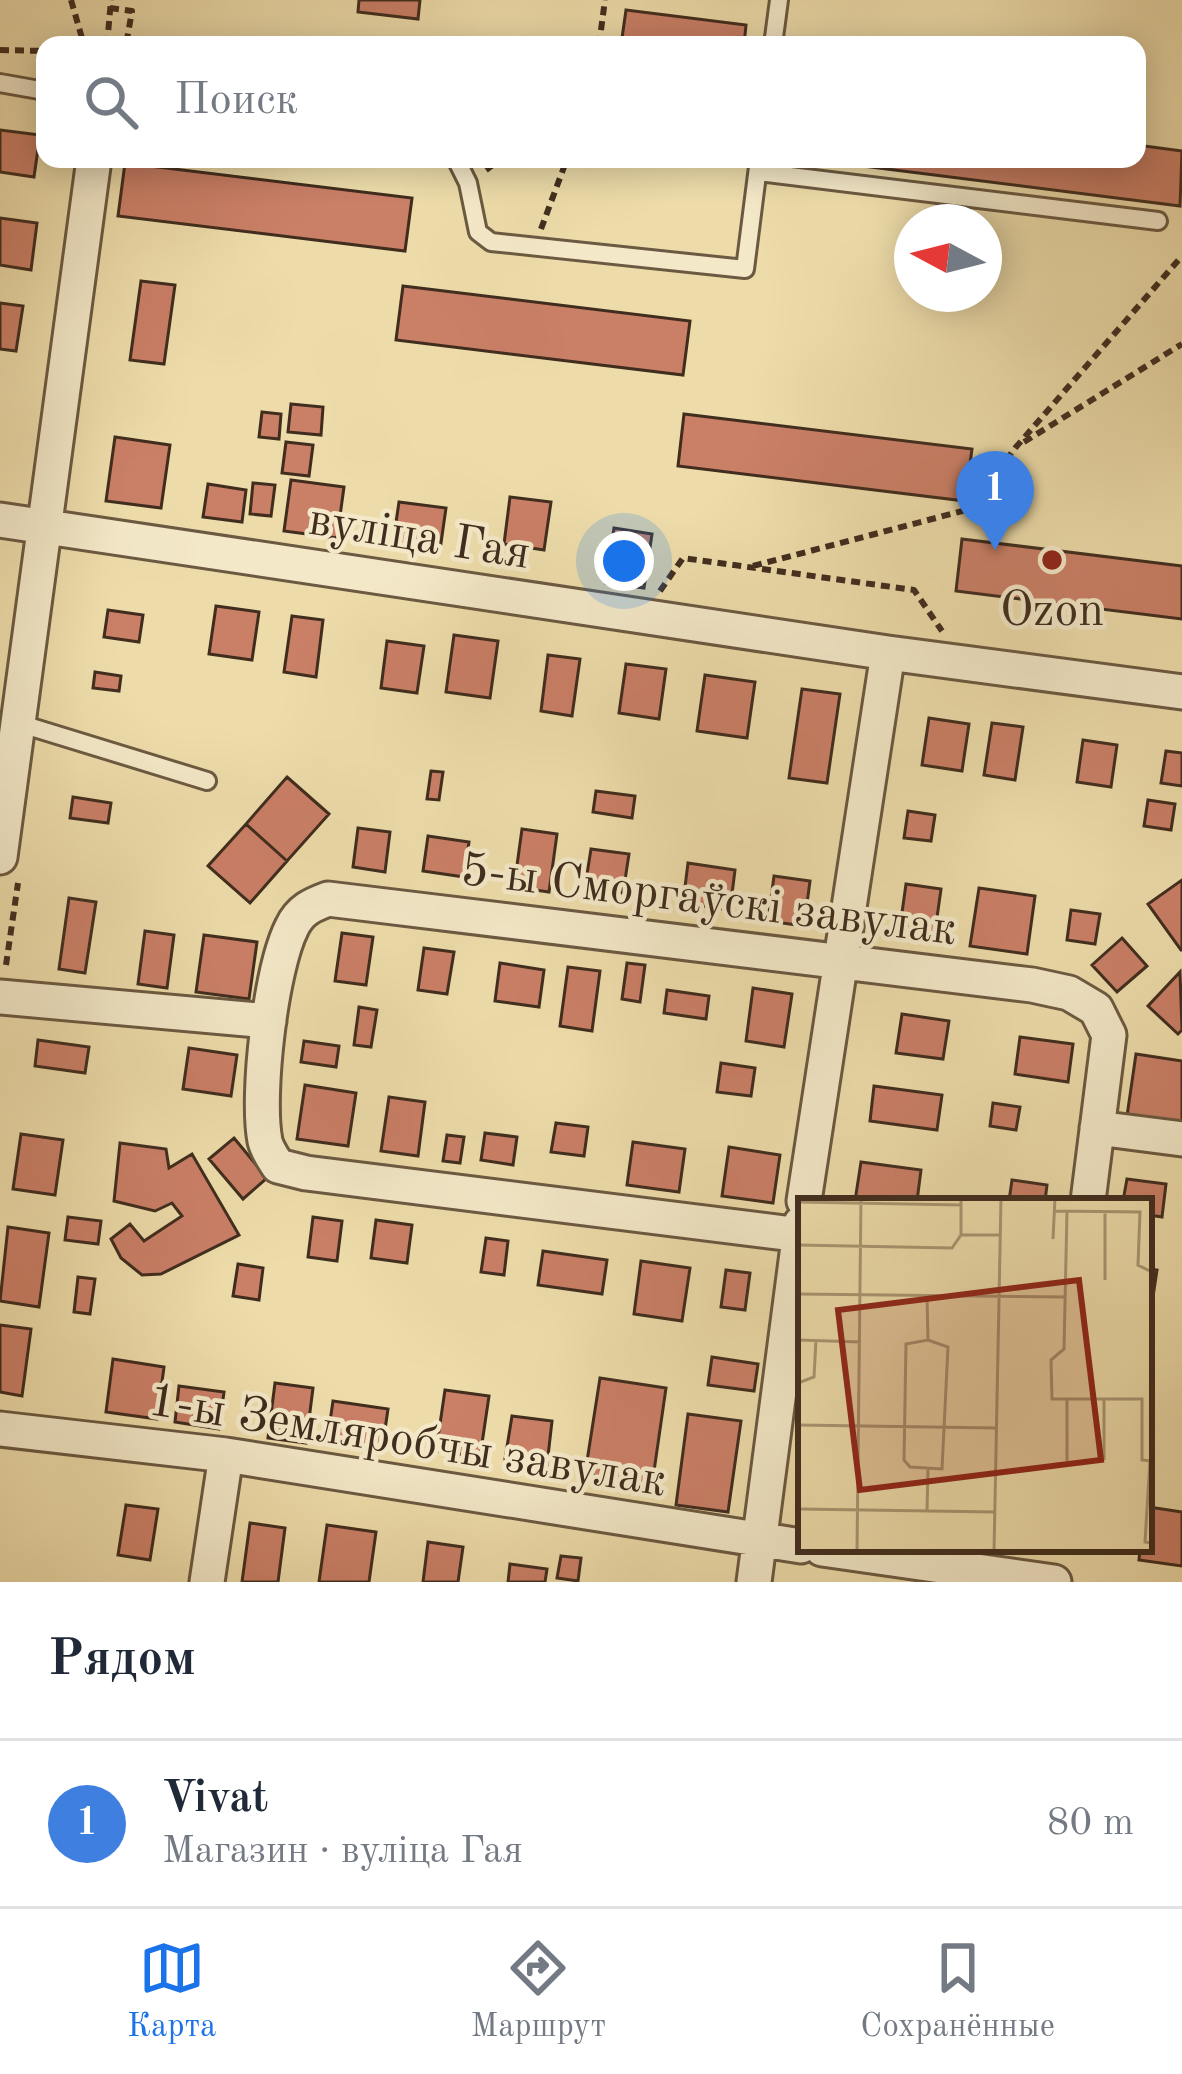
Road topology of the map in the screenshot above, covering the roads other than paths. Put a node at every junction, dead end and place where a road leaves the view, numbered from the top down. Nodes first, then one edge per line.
1 (778, 0) edge
2 (774, 36) edge
3 (0, 83) edge
4 (36, 89) edge
5 (93, 168) edge
6 (461, 168) edge
7 (759, 168) edge
8 (774, 168) edge
9 (1158, 221) dead end
10 (0, 520) edge
11 (45, 526) junction
12 (888, 653) junction
13 (1182, 692) edge
14 (19, 723) junction
15 (207, 781) dead end
16 (0, 856) edge
17 (840, 961) junction
18 (0, 998) edge
19 (269, 1021) junction
20 (1097, 1128) junction
21 (1182, 1139) edge
22 (804, 1198) edge
23 (1088, 1198) edge
24 (798, 1231) edge
25 (798, 1246) edge
26 (0, 1429) edge
27 (226, 1455) junction
28 (759, 1540) junction
29 (798, 1546) edge
30 (843, 1552) edge
31 (207, 1582) edge
32 (754, 1582) edge
33 (1054, 1582) edge

1 - 2 lane
3 - 4 lane
5 - 11 street
6 - 7 lane
8 - 9 lane
10 - 11 street, вуліца Гая
11 - 12 street, вуліца Гая
11 - 14 street
12 - 13 street, вуліца Гая
12 - 17 street
14 - 15 lane
14 - 16 street
17 - 19 street, 5-ы Сморгаўскі завулак
17 - 20 street, 5-ы Сморгаўскі завулак
17 - 22 street
18 - 19 street
19 - 24 street, 5-ы Сморгаўскі завулак
20 - 21 street
20 - 23 street, 5-ы Сморгаўскі завулак
25 - 28 street
26 - 27 street, 1-ы Земляробчы завулак
27 - 28 street, 1-ы Земляробчы завулак
27 - 31 street
28 - 29 street, 1-ы Земляробчы завулак
28 - 32 street
30 - 33 street

